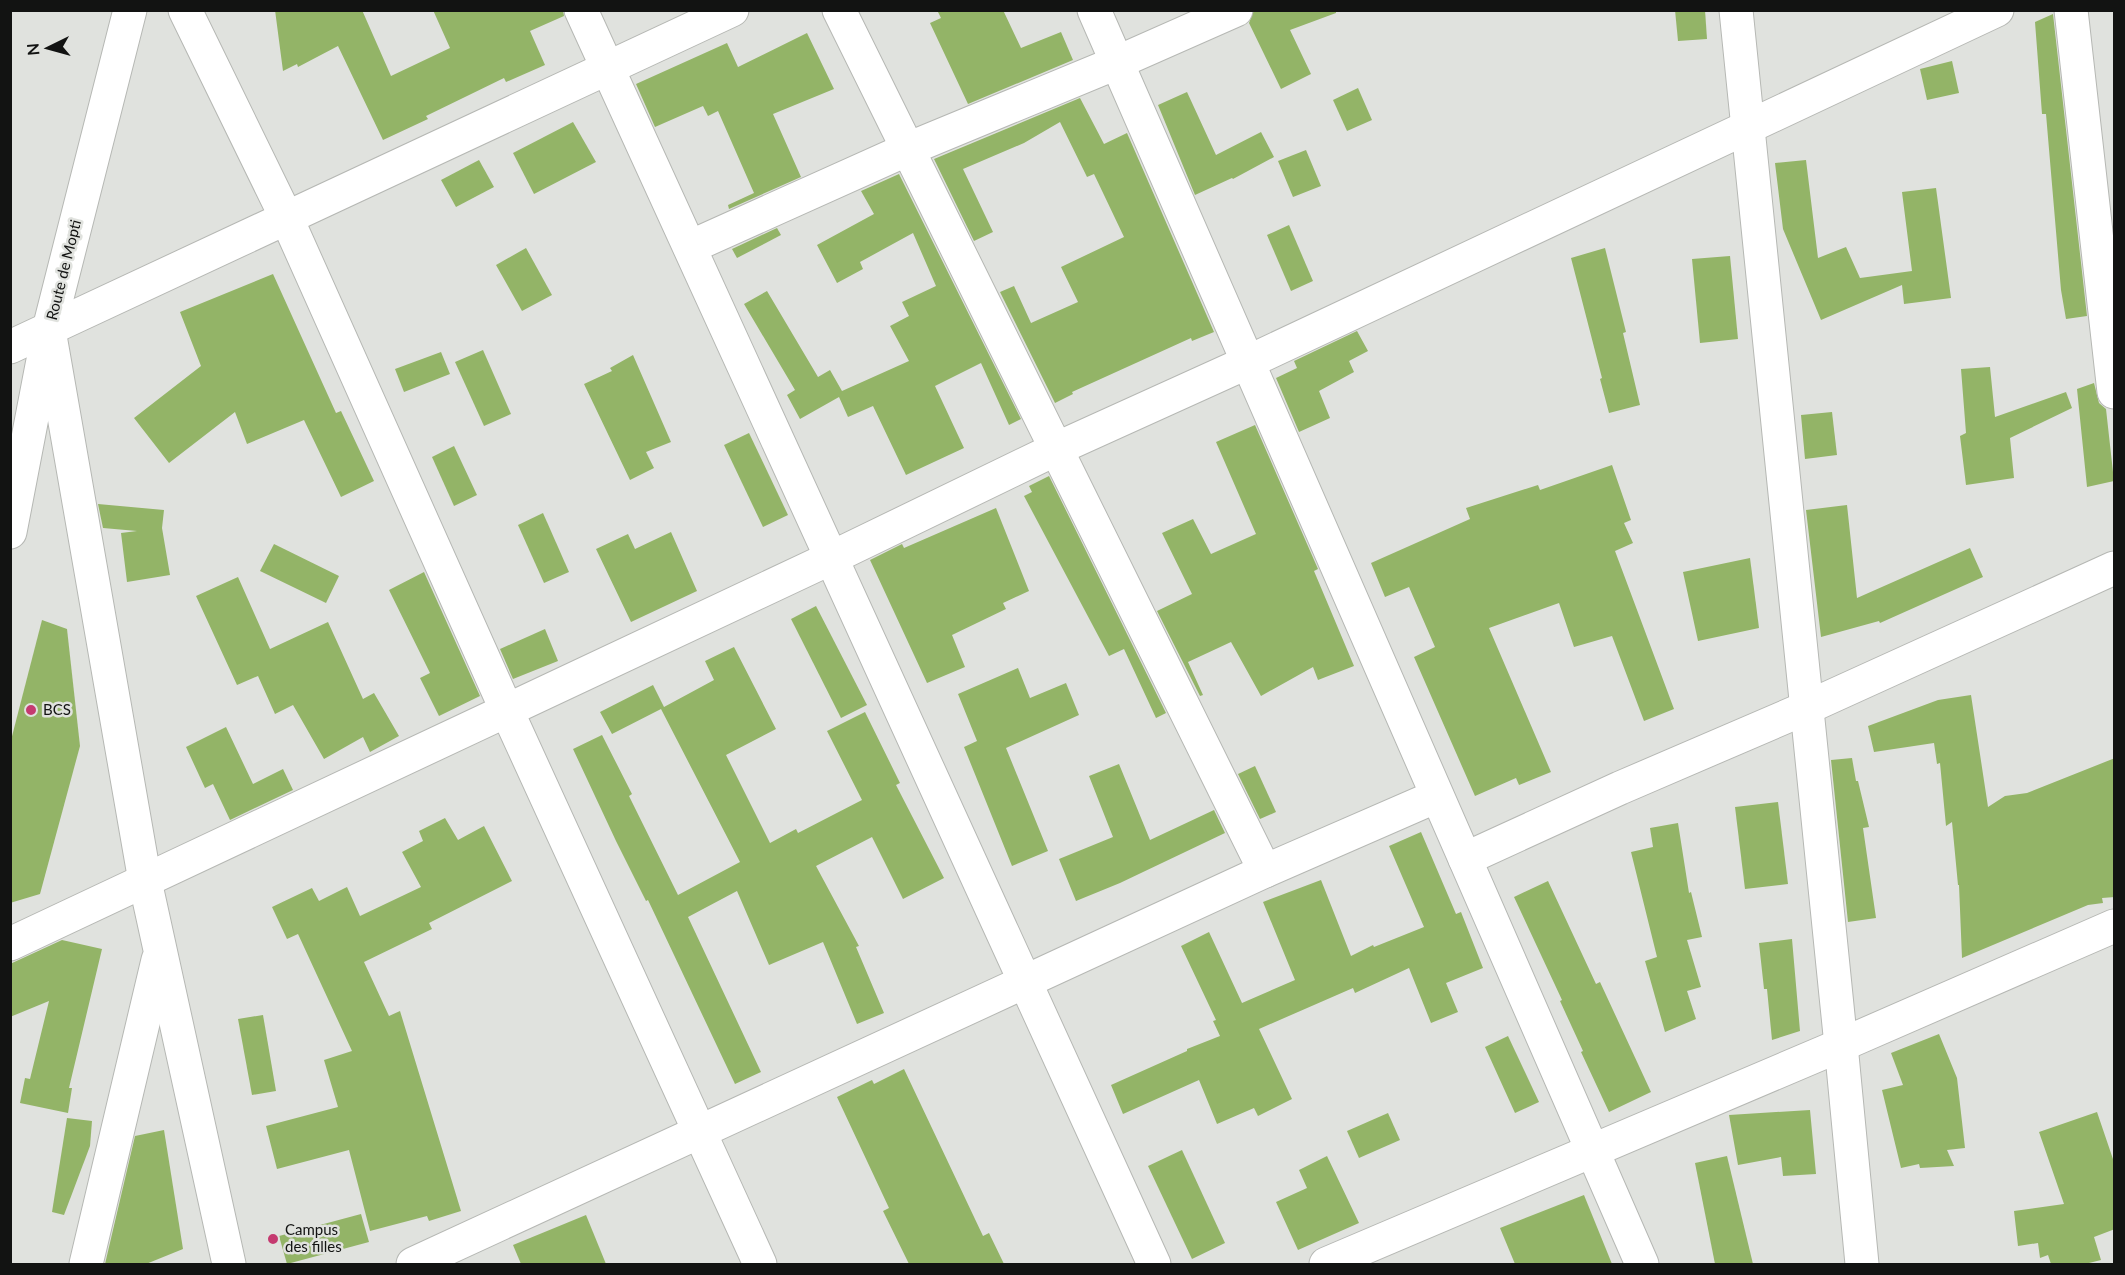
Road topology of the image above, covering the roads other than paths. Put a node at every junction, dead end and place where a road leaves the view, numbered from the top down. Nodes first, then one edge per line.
1 (130, 10) edge
2 (185, 10) edge
3 (581, 10) edge
4 (732, 10) edge
5 (839, 10) edge
6 (1094, 10) edge
7 (1236, 10) edge
8 (1736, 10) edge
9 (1996, 10) edge
10 (2071, 10) edge
11 (1116, 63) junction
12 (608, 70) junction
13 (1749, 127) junction
14 (908, 149) junction
15 (287, 219) junction
16 (690, 247) junction
17 (49, 329) junction
18 (10, 347) edge
19 (1248, 362) junction
20 (2115, 392) edge
21 (1056, 449) junction
22 (10, 532) edge
23 (831, 558) junction
24 (2115, 568) edge
25 (1806, 708) junction
26 (507, 711) junction
27 (1437, 796) junction
28 (1465, 859) junction
29 (1265, 871) junction
30 (145, 881) junction
31 (2115, 926) edge
32 (10, 944) edge
33 (160, 952) junction
34 (1025, 982) junction
35 (1841, 1045) junction
36 (700, 1132) junction
37 (1592, 1150) junction
38 (86, 1264) edge
39 (229, 1264) edge
40 (413, 1264) edge
41 (760, 1264) edge
42 (1154, 1264) edge
43 (1326, 1264) edge
44 (1642, 1264) edge
45 (1862, 1264) edge

1 - 17 main road, Route de Mopti
2 - 15 main road
3 - 12 main road
4 - 12 main road
5 - 14 main road
6 - 11 main road
7 - 11 main road
8 - 13 main road
9 - 13 main road
10 - 20 main road
11 - 14 main road
11 - 19 main road
12 - 15 main road
12 - 16 main road
13 - 19 main road
13 - 25 main road
14 - 16 main road
14 - 21 main road
15 - 17 main road
15 - 26 main road
16 - 23 main road
17 - 18 main road
17 - 22 main road, Route de Mopti
17 - 30 main road
19 - 21 main road
19 - 27 main road
21 - 23 main road
21 - 29 main road
23 - 26 main road
23 - 34 main road
24 - 25 main road
25 - 28 main road
25 - 35 main road
26 - 30 main road
26 - 36 main road
27 - 28 main road
27 - 29 main road
28 - 37 main road
29 - 34 main road
30 - 32 main road
30 - 33 main road
31 - 35 main road
33 - 38 main road
33 - 39 main road
34 - 36 main road
34 - 42 main road
35 - 37 main road
35 - 45 main road
36 - 40 main road
36 - 41 main road
37 - 43 main road
37 - 44 main road

